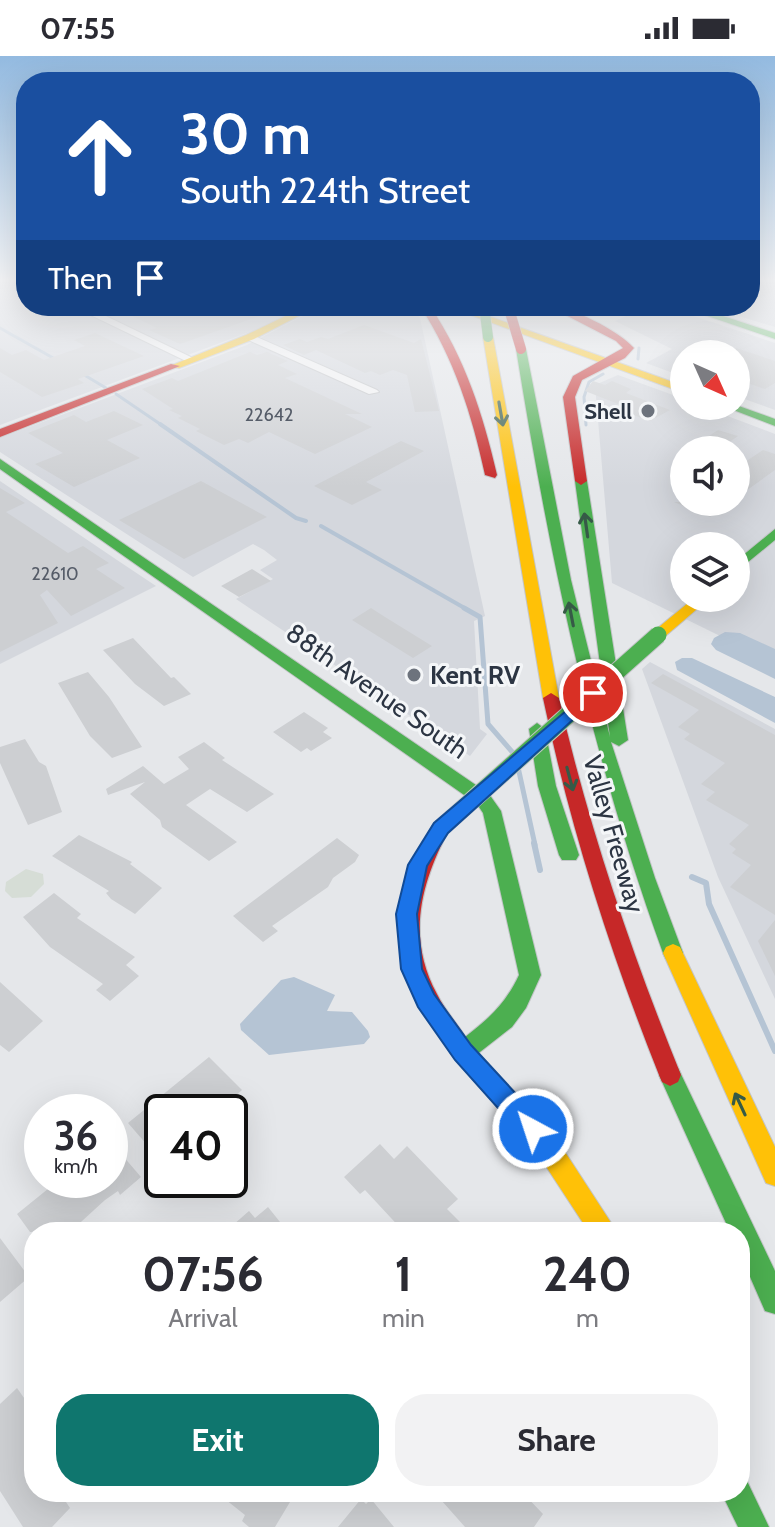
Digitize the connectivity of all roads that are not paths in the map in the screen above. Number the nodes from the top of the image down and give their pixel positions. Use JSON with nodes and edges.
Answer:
{"nodes":[{"id":1,"x":170,"y":350,"type":"edge"},
{"id":2,"x":218,"y":350,"type":"edge"},
{"id":3,"x":278,"y":350,"type":"edge"},
{"id":4,"x":448,"y":350,"type":"edge"},
{"id":5,"x":490,"y":350,"type":"edge"},
{"id":6,"x":521,"y":350,"type":"edge"},
{"id":7,"x":573,"y":350,"type":"edge"},
{"id":8,"x":628,"y":350,"type":"edge"},
{"id":9,"x":192,"y":360,"type":"junction"},
{"id":10,"x":607,"y":362,"type":"junction"},
{"id":11,"x":670,"y":385,"type":"edge"},
{"id":12,"x":373,"y":392,"type":"dead end"},
{"id":13,"x":750,"y":414,"type":"edge"},
{"id":14,"x":773,"y":422,"type":"edge"},
{"id":15,"x":0,"y":433,"type":"edge"},
{"id":16,"x":0,"y":463,"type":"edge"},
{"id":17,"x":494,"y":491,"type":"dead end"},
{"id":18,"x":775,"y":533,"type":"edge"},
{"id":19,"x":750,"y":555,"type":"edge"},
{"id":20,"x":686,"y":612,"type":"edge"},
{"id":21,"x":534,"y":713,"type":"dead end"},
{"id":22,"x":636,"y":851,"type":"junction"},
{"id":23,"x":576,"y":876,"type":"dead end"},
{"id":24,"x":601,"y":947,"type":"dead end"},
{"id":25,"x":654,"y":1038,"type":"junction"},
{"id":26,"x":463,"y":1052,"type":"junction"},
{"id":27,"x":775,"y":1174,"type":"edge"},
{"id":28,"x":597,"y":1222,"type":"edge"},
{"id":29,"x":739,"y":1222,"type":"edge"},
{"id":30,"x":750,"y":1247,"type":"edge"},
{"id":31,"x":775,"y":1301,"type":"edge"},
{"id":32,"x":741,"y":1502,"type":"edge"},
{"id":33,"x":754,"y":1527,"type":"edge"}],
"edges":[{"from":1,"to":9,"type":"street"},
{"from":2,"to":9,"type":"main road"},
{"from":3,"to":12,"type":"street"},
{"from":4,"to":17,"type":"main road"},
{"from":5,"to":25,"type":"main road","name":"Valley Freeway","one_way":true,"bridge":true},
{"from":22,"to":6,"type":"main road","name":"Valley Freeway","one_way":true,"bridge":true},
{"from":7,"to":10,"type":"main road"},
{"from":8,"to":10,"type":"main road"},
{"from":9,"to":15,"type":"main road"},
{"from":10,"to":11,"type":"main road"},
{"from":22,"to":10,"type":"main road","one_way":true},
{"from":13,"to":14,"type":"main road"},
{"from":16,"to":26,"type":"main road","name":"88th Avenue South"},
{"from":18,"to":19,"type":"main road"},
{"from":20,"to":26,"type":"main road","bridge":true},
{"from":21,"to":23,"type":"main road"},
{"from":27,"to":22,"type":"main road","name":"Valley Freeway","one_way":true},
{"from":24,"to":25,"type":"main road"},
{"from":25,"to":29,"type":"main road","name":"Valley Freeway"},
{"from":26,"to":28,"type":"main road"},
{"from":30,"to":31,"type":"main road","name":"Valley Freeway"},
{"from":32,"to":33,"type":"main road"}]}
